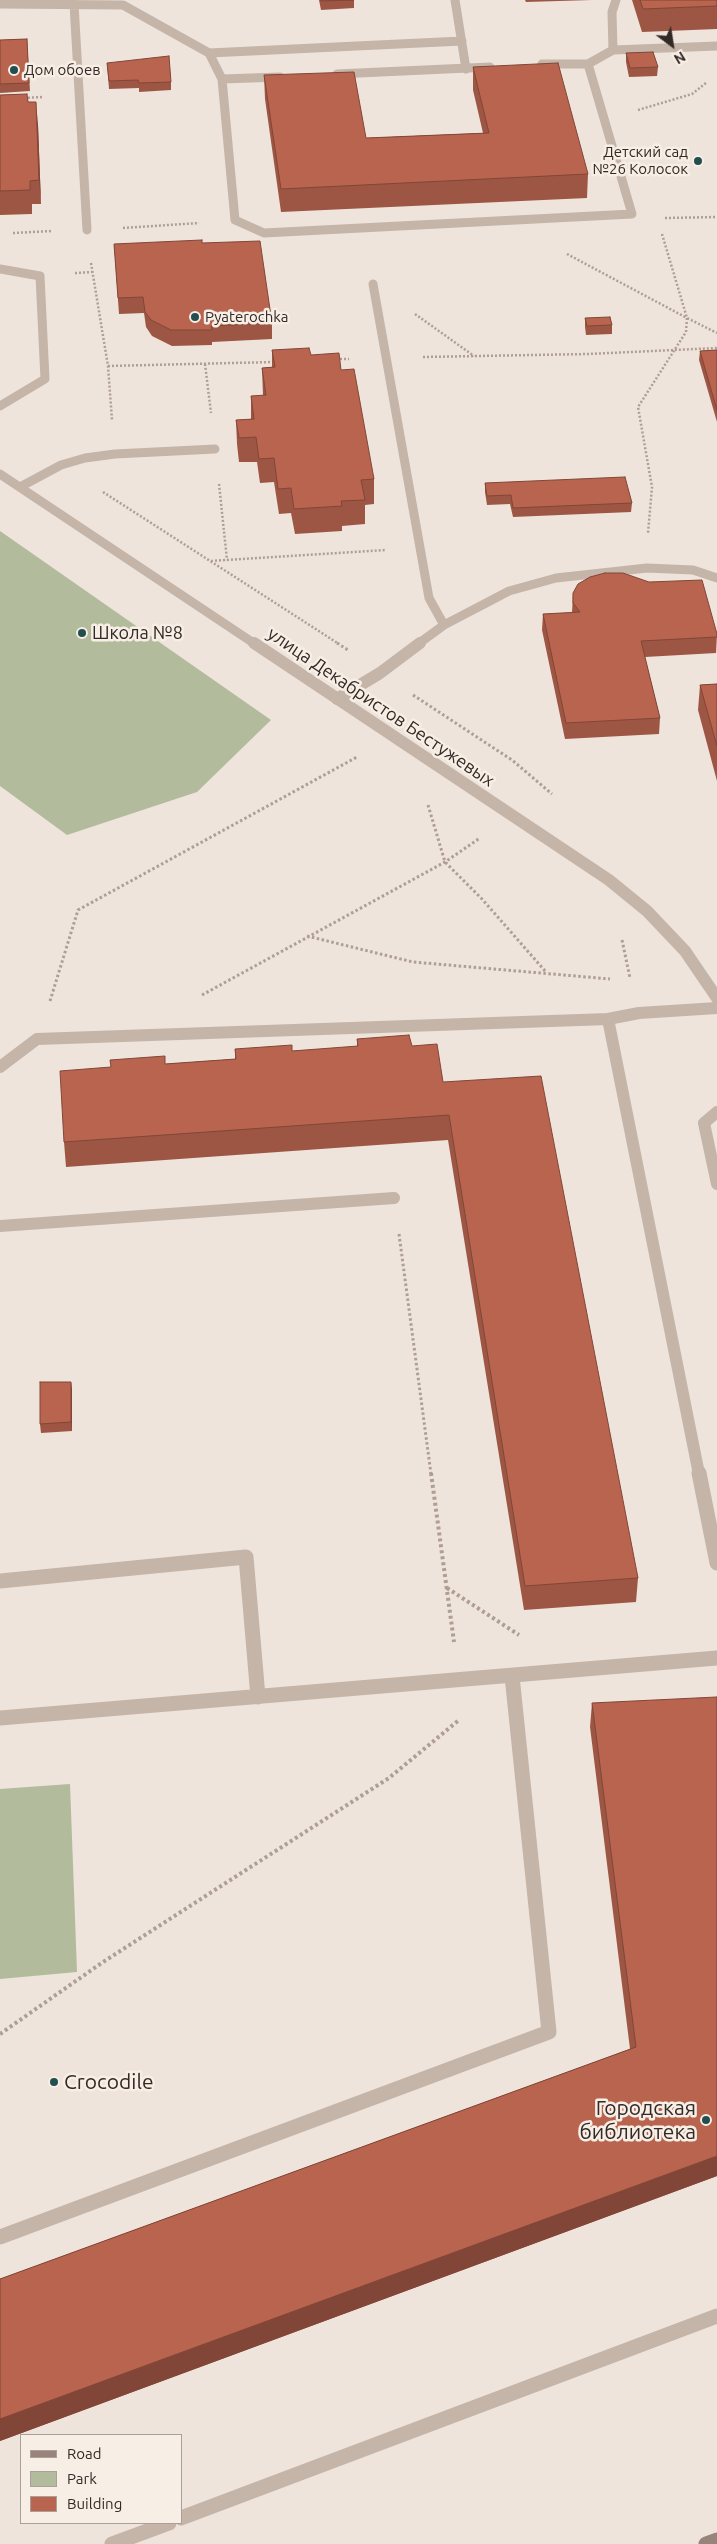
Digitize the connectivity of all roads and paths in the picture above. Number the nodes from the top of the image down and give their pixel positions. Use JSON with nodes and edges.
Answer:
{"nodes":[{"id":1,"x":455,"y":0,"type":"edge"},
{"id":2,"x":616,"y":0,"type":"edge"},
{"id":3,"x":0,"y":4,"type":"edge"},
{"id":4,"x":74,"y":4,"type":"junction"},
{"id":5,"x":462,"y":40,"type":"junction"},
{"id":6,"x":717,"y":46,"type":"edge"},
{"id":7,"x":613,"y":50,"type":"junction"},
{"id":8,"x":209,"y":53,"type":"junction"},
{"id":9,"x":588,"y":64,"type":"junction"},
{"id":10,"x":528,"y":65,"type":"edge"},
{"id":11,"x":501,"y":67,"type":"edge"},
{"id":12,"x":466,"y":69,"type":"junction"},
{"id":13,"x":329,"y":74,"type":"edge"},
{"id":14,"x":290,"y":76,"type":"edge"},
{"id":15,"x":222,"y":79,"type":"junction"},
{"id":16,"x":711,"y":79,"type":"dead end"},
{"id":17,"x":78,"y":96,"type":"junction"},
{"id":18,"x":20,"y":98,"type":"edge"},
{"id":19,"x":634,"y":112,"type":"dead end"},
{"id":20,"x":632,"y":214,"type":"junction"},
{"id":21,"x":717,"y":217,"type":"edge"},
{"id":22,"x":236,"y":220,"type":"junction"},
{"id":23,"x":87,"y":230,"type":"junction"},
{"id":24,"x":10,"y":233,"type":"dead end"},
{"id":25,"x":564,"y":252,"type":"dead end"},
{"id":26,"x":0,"y":269,"type":"edge"},
{"id":27,"x":373,"y":284,"type":"dead end"},
{"id":28,"x":0,"y":406,"type":"edge"},
{"id":29,"x":215,"y":449,"type":"dead end"},
{"id":30,"x":115,"y":454,"type":"junction"},
{"id":31,"x":0,"y":474,"type":"edge"},
{"id":32,"x":20,"y":487,"type":"junction"},
{"id":33,"x":420,"y":548,"type":"junction"},
{"id":34,"x":211,"y":561,"type":"dead end"},
{"id":35,"x":647,"y":568,"type":"junction"},
{"id":36,"x":717,"y":578,"type":"edge"},
{"id":37,"x":444,"y":625,"type":"junction"},
{"id":38,"x":338,"y":699,"type":"junction"},
{"id":39,"x":364,"y":753,"type":"dead end"},
{"id":40,"x":426,"y":797,"type":"dead end"},
{"id":41,"x":483,"y":836,"type":"dead end"},
{"id":42,"x":445,"y":862,"type":"junction"},
{"id":43,"x":307,"y":936,"type":"junction"},
{"id":44,"x":546,"y":973,"type":"junction"},
{"id":45,"x":612,"y":979,"type":"dead end"},
{"id":46,"x":621,"y":980,"type":"dead end"},
{"id":47,"x":630,"y":981,"type":"dead end"},
{"id":48,"x":199,"y":997,"type":"dead end"},
{"id":49,"x":717,"y":998,"type":"edge"},
{"id":50,"x":717,"y":1008,"type":"edge"},
{"id":51,"x":608,"y":1020,"type":"junction"},
{"id":52,"x":37,"y":1040,"type":"junction"},
{"id":53,"x":0,"y":1067,"type":"edge"},
{"id":54,"x":717,"y":1112,"type":"edge"},
{"id":55,"x":717,"y":1184,"type":"edge"},
{"id":56,"x":394,"y":1198,"type":"joint"},
{"id":57,"x":0,"y":1226,"type":"edge"},
{"id":58,"x":717,"y":1563,"type":"edge"},
{"id":59,"x":0,"y":1580,"type":"edge"},
{"id":60,"x":447,"y":1587,"type":"junction"},
{"id":61,"x":717,"y":1658,"type":"edge"},
{"id":62,"x":574,"y":1670,"type":"junction"},
{"id":63,"x":512,"y":1676,"type":"junction"},
{"id":64,"x":459,"y":1680,"type":"junction"},
{"id":65,"x":258,"y":1697,"type":"junction"},
{"id":66,"x":0,"y":1718,"type":"edge"},
{"id":67,"x":461,"y":1718,"type":"dead end"},
{"id":68,"x":0,"y":2034,"type":"edge"},
{"id":69,"x":0,"y":2236,"type":"edge"},
{"id":70,"x":717,"y":2316,"type":"edge"},
{"id":71,"x":182,"y":2518,"type":"edge"},
{"id":72,"x":166,"y":2524,"type":"edge"},
{"id":73,"x":717,"y":2540,"type":"edge"},
{"id":74,"x":112,"y":2544,"type":"edge"},
{"id":75,"x":706,"y":2544,"type":"edge"}],
"edges":[{"from":1,"to":5,"type":"street"},
{"from":2,"to":7,"type":"street"},
{"from":3,"to":4,"type":"street"},
{"from":4,"to":8,"type":"street"},
{"from":4,"to":17,"type":"street"},
{"from":5,"to":8,"type":"street"},
{"from":5,"to":12,"type":"street"},
{"from":6,"to":7,"type":"street"},
{"from":7,"to":9,"type":"street"},
{"from":8,"to":15,"type":"street"},
{"from":9,"to":10,"type":"street"},
{"from":9,"to":20,"type":"street"},
{"from":11,"to":12,"type":"street"},
{"from":12,"to":13,"type":"street"},
{"from":14,"to":15,"type":"street"},
{"from":15,"to":22,"type":"street"},
{"from":16,"to":19,"type":"path"},
{"from":17,"to":18,"type":"path"},
{"from":17,"to":23,"type":"street"},
{"from":20,"to":21,"type":"path"},
{"from":20,"to":22,"type":"street"},
{"from":22,"to":23,"type":"path"},
{"from":23,"to":24,"type":"path"},
{"from":23,"to":30,"type":"path"},
{"from":25,"to":35,"type":"path"},
{"from":26,"to":28,"type":"street"},
{"from":27,"to":33,"type":"street"},
{"from":29,"to":30,"type":"street"},
{"from":30,"to":32,"type":"street"},
{"from":31,"to":32,"type":"street","name":"улица Декабристов Бестужевых"},
{"from":32,"to":38,"type":"street","name":"улица Декабристов Бестужевых"},
{"from":33,"to":34,"type":"path"},
{"from":33,"to":37,"type":"street"},
{"from":35,"to":36,"type":"street"},
{"from":35,"to":37,"type":"street"},
{"from":37,"to":38,"type":"street"},
{"from":38,"to":49,"type":"street","name":"улица Декабристов Бестужевых"},
{"from":39,"to":52,"type":"path"},
{"from":40,"to":42,"type":"path"},
{"from":41,"to":42,"type":"path"},
{"from":42,"to":43,"type":"path"},
{"from":42,"to":44,"type":"path"},
{"from":43,"to":44,"type":"path"},
{"from":43,"to":48,"type":"path"},
{"from":44,"to":45,"type":"path"},
{"from":46,"to":47,"type":"path"},
{"from":50,"to":51,"type":"street"},
{"from":51,"to":52,"type":"street"},
{"from":51,"to":58,"type":"street"},
{"from":52,"to":53,"type":"street"},
{"from":54,"to":55,"type":"street"},
{"from":56,"to":57,"type":"street"},
{"from":56,"to":60,"type":"path"},
{"from":59,"to":65,"type":"street"},
{"from":60,"to":62,"type":"path"},
{"from":60,"to":64,"type":"path"},
{"from":61,"to":62,"type":"street"},
{"from":62,"to":63,"type":"street"},
{"from":63,"to":64,"type":"street"},
{"from":63,"to":69,"type":"street"},
{"from":64,"to":65,"type":"street"},
{"from":65,"to":66,"type":"street"},
{"from":67,"to":68,"type":"path"},
{"from":70,"to":71,"type":"street"},
{"from":72,"to":74,"type":"street"},
{"from":73,"to":75,"type":"main road"}]}
